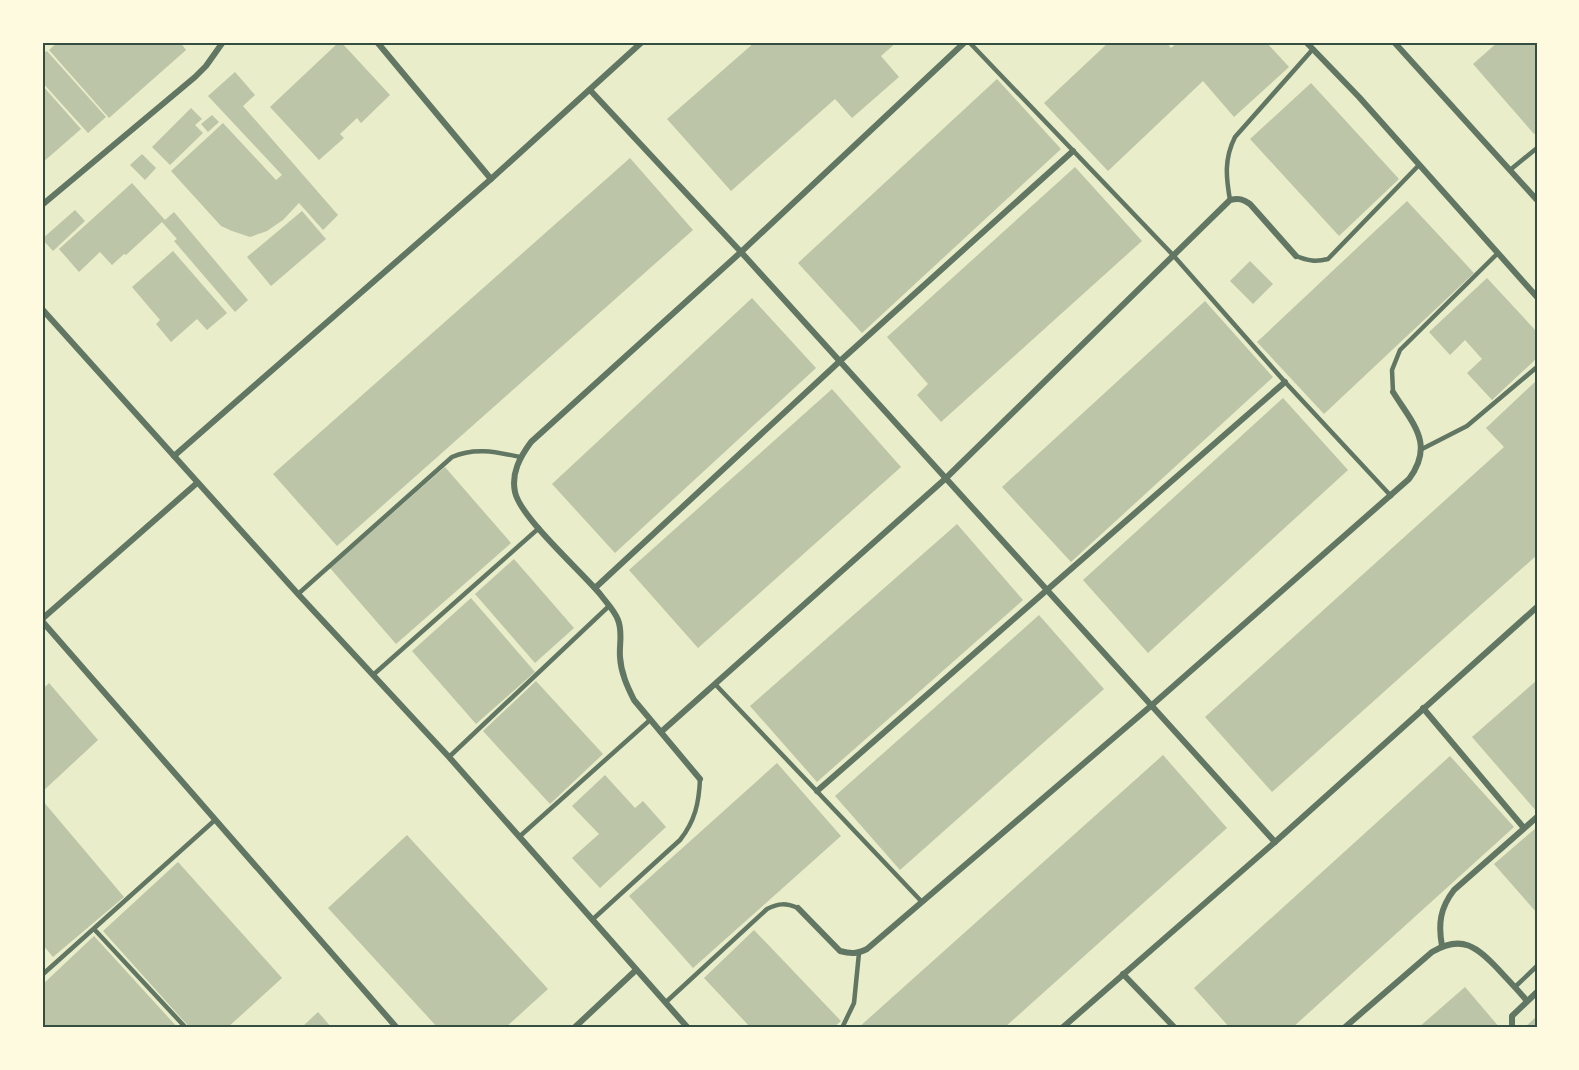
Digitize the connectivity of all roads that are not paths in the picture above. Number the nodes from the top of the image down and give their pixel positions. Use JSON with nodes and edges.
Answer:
{"nodes":[{"id":1,"x":223,"y":42,"type":"edge"},
{"id":2,"x":377,"y":42,"type":"edge"},
{"id":3,"x":642,"y":42,"type":"edge"},
{"id":4,"x":967,"y":42,"type":"edge"},
{"id":5,"x":1306,"y":42,"type":"edge"},
{"id":6,"x":1406,"y":42,"type":"edge"},
{"id":7,"x":1397,"y":45,"type":"edge"},
{"id":8,"x":1313,"y":49,"type":"junction"},
{"id":9,"x":590,"y":90,"type":"junction"},
{"id":10,"x":1537,"y":148,"type":"edge"},
{"id":11,"x":1073,"y":151,"type":"junction"},
{"id":12,"x":1419,"y":165,"type":"junction"},
{"id":13,"x":1510,"y":170,"type":"junction"},
{"id":14,"x":491,"y":179,"type":"junction"},
{"id":15,"x":1230,"y":200,"type":"junction"},
{"id":16,"x":1537,"y":200,"type":"edge"},
{"id":17,"x":42,"y":205,"type":"edge"},
{"id":18,"x":741,"y":252,"type":"junction"},
{"id":19,"x":1498,"y":253,"type":"junction"},
{"id":20,"x":1173,"y":255,"type":"junction"},
{"id":21,"x":1296,"y":256,"type":"joint"},
{"id":22,"x":1537,"y":297,"type":"edge"},
{"id":23,"x":42,"y":309,"type":"edge"},
{"id":24,"x":840,"y":361,"type":"junction"},
{"id":25,"x":1537,"y":367,"type":"edge"},
{"id":26,"x":1285,"y":382,"type":"junction"},
{"id":27,"x":1394,"y":392,"type":"joint"},
{"id":28,"x":1422,"y":449,"type":"junction"},
{"id":29,"x":174,"y":456,"type":"junction"},
{"id":30,"x":520,"y":457,"type":"junction"},
{"id":31,"x":945,"y":479,"type":"junction"},
{"id":32,"x":197,"y":483,"type":"junction"},
{"id":33,"x":1391,"y":496,"type":"junction"},
{"id":34,"x":539,"y":528,"type":"junction"},
{"id":35,"x":595,"y":588,"type":"junction"},
{"id":36,"x":1046,"y":591,"type":"junction"},
{"id":37,"x":298,"y":594,"type":"junction"},
{"id":38,"x":609,"y":606,"type":"junction"},
{"id":39,"x":1537,"y":607,"type":"edge"},
{"id":40,"x":42,"y":620,"type":"edge"},
{"id":41,"x":373,"y":675,"type":"junction"},
{"id":42,"x":715,"y":684,"type":"junction"},
{"id":43,"x":1152,"y":705,"type":"junction"},
{"id":44,"x":1423,"y":708,"type":"junction"},
{"id":45,"x":650,"y":720,"type":"junction"},
{"id":46,"x":661,"y":732,"type":"junction"},
{"id":47,"x":449,"y":758,"type":"junction"},
{"id":48,"x":700,"y":778,"type":"joint"},
{"id":49,"x":817,"y":791,"type":"junction"},
{"id":50,"x":1537,"y":817,"type":"edge"},
{"id":51,"x":215,"y":820,"type":"junction"},
{"id":52,"x":1524,"y":828,"type":"junction"},
{"id":53,"x":519,"y":837,"type":"junction"},
{"id":54,"x":1275,"y":842,"type":"junction"},
{"id":55,"x":922,"y":902,"type":"junction"},
{"id":56,"x":798,"y":908,"type":"joint"},
{"id":57,"x":592,"y":920,"type":"junction"},
{"id":58,"x":94,"y":929,"type":"junction"},
{"id":59,"x":1442,"y":946,"type":"junction"},
{"id":60,"x":859,"y":953,"type":"junction"},
{"id":61,"x":1537,"y":966,"type":"edge"},
{"id":62,"x":636,"y":970,"type":"junction"},
{"id":63,"x":1123,"y":974,"type":"junction"},
{"id":64,"x":42,"y":975,"type":"edge"},
{"id":65,"x":1515,"y":987,"type":"junction"},
{"id":66,"x":1537,"y":992,"type":"edge"},
{"id":67,"x":1527,"y":1001,"type":"junction"},
{"id":68,"x":666,"y":1002,"type":"junction"},
{"id":69,"x":186,"y":1028,"type":"edge"},
{"id":70,"x":397,"y":1028,"type":"edge"},
{"id":71,"x":574,"y":1028,"type":"edge"},
{"id":72,"x":688,"y":1028,"type":"edge"},
{"id":73,"x":842,"y":1028,"type":"edge"},
{"id":74,"x":1062,"y":1028,"type":"edge"},
{"id":75,"x":1175,"y":1028,"type":"edge"},
{"id":76,"x":1344,"y":1028,"type":"edge"},
{"id":77,"x":1512,"y":1028,"type":"edge"}],
"edges":[{"from":1,"to":17,"type":"street"},
{"from":2,"to":14,"type":"street"},
{"from":3,"to":9,"type":"street"},
{"from":4,"to":11,"type":"lane"},
{"from":4,"to":18,"type":"street"},
{"from":5,"to":8,"type":"street"},
{"from":6,"to":7,"type":"street"},
{"from":7,"to":13,"type":"street"},
{"from":8,"to":12,"type":"street"},
{"from":8,"to":15,"type":"lane"},
{"from":9,"to":14,"type":"street"},
{"from":9,"to":18,"type":"street"},
{"from":10,"to":13,"type":"lane"},
{"from":11,"to":20,"type":"lane"},
{"from":11,"to":24,"type":"street"},
{"from":12,"to":19,"type":"street"},
{"from":12,"to":21,"type":"lane"},
{"from":13,"to":16,"type":"street"},
{"from":14,"to":29,"type":"street"},
{"from":15,"to":20,"type":"street"},
{"from":15,"to":21,"type":"street"},
{"from":18,"to":24,"type":"street"},
{"from":18,"to":30,"type":"street"},
{"from":19,"to":22,"type":"street"},
{"from":19,"to":27,"type":"lane"},
{"from":20,"to":26,"type":"lane"},
{"from":20,"to":31,"type":"street"},
{"from":23,"to":29,"type":"street"},
{"from":24,"to":31,"type":"street"},
{"from":24,"to":35,"type":"street"},
{"from":25,"to":28,"type":"lane"},
{"from":26,"to":33,"type":"lane"},
{"from":26,"to":36,"type":"street"},
{"from":27,"to":28,"type":"street"},
{"from":28,"to":33,"type":"street"},
{"from":29,"to":32,"type":"street"},
{"from":30,"to":34,"type":"street"},
{"from":30,"to":37,"type":"lane"},
{"from":31,"to":36,"type":"street"},
{"from":31,"to":42,"type":"street"},
{"from":32,"to":37,"type":"street"},
{"from":32,"to":40,"type":"street"},
{"from":33,"to":43,"type":"street"},
{"from":34,"to":35,"type":"street"},
{"from":34,"to":41,"type":"lane"},
{"from":35,"to":38,"type":"street"},
{"from":36,"to":43,"type":"street"},
{"from":36,"to":49,"type":"street"},
{"from":37,"to":41,"type":"street"},
{"from":38,"to":45,"type":"street"},
{"from":38,"to":47,"type":"lane"},
{"from":39,"to":44,"type":"street"},
{"from":40,"to":51,"type":"street"},
{"from":41,"to":47,"type":"street"},
{"from":42,"to":46,"type":"street"},
{"from":42,"to":49,"type":"lane"},
{"from":43,"to":54,"type":"street"},
{"from":43,"to":55,"type":"street"},
{"from":44,"to":52,"type":"street"},
{"from":44,"to":54,"type":"street"},
{"from":45,"to":46,"type":"street"},
{"from":45,"to":53,"type":"lane"},
{"from":46,"to":48,"type":"street"},
{"from":47,"to":53,"type":"street"},
{"from":48,"to":57,"type":"lane"},
{"from":49,"to":55,"type":"lane"},
{"from":50,"to":52,"type":"street"},
{"from":51,"to":58,"type":"lane"},
{"from":51,"to":70,"type":"street"},
{"from":52,"to":59,"type":"street"},
{"from":53,"to":57,"type":"street"},
{"from":54,"to":63,"type":"street"},
{"from":55,"to":60,"type":"street"},
{"from":56,"to":60,"type":"street"},
{"from":56,"to":68,"type":"lane"},
{"from":57,"to":62,"type":"street"},
{"from":58,"to":64,"type":"lane"},
{"from":58,"to":69,"type":"lane"},
{"from":59,"to":65,"type":"street"},
{"from":59,"to":76,"type":"street"},
{"from":60,"to":73,"type":"lane"},
{"from":61,"to":65,"type":"lane"},
{"from":62,"to":68,"type":"street"},
{"from":62,"to":71,"type":"street"},
{"from":63,"to":74,"type":"street"},
{"from":63,"to":75,"type":"street"},
{"from":65,"to":67,"type":"street"},
{"from":66,"to":67,"type":"street"},
{"from":67,"to":77,"type":"street"},
{"from":68,"to":72,"type":"street"}]}
